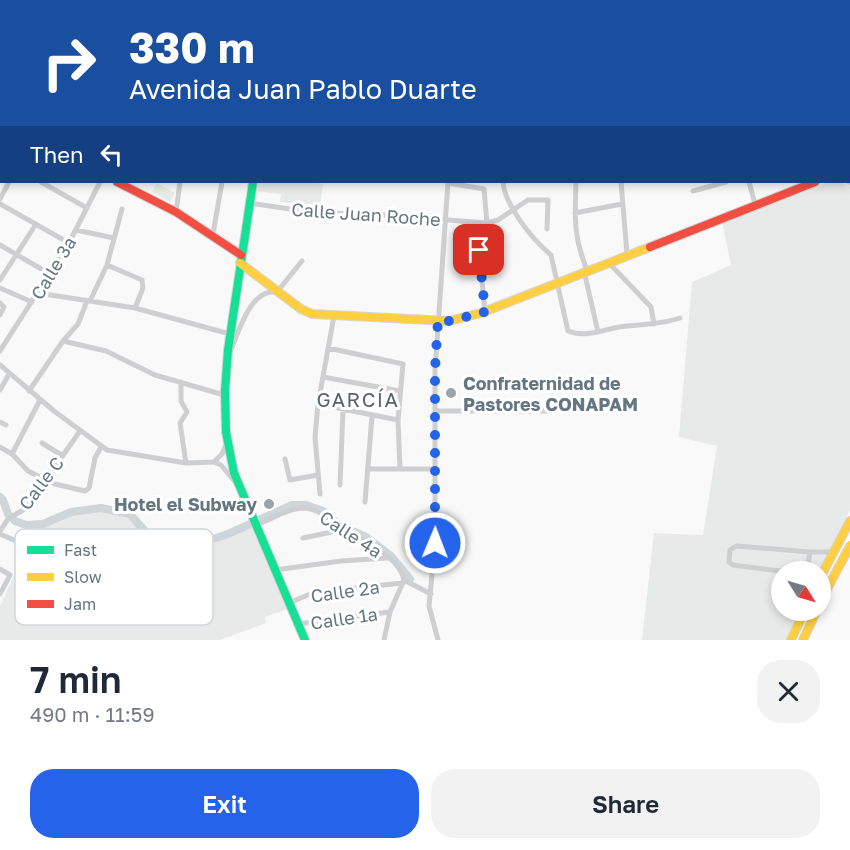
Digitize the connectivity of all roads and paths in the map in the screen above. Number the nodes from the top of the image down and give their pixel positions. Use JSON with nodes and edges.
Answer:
{"nodes":[{"id":1,"x":8,"y":183,"type":"edge"},
{"id":2,"x":43,"y":183,"type":"edge"},
{"id":3,"x":100,"y":183,"type":"edge"},
{"id":4,"x":119,"y":183,"type":"edge"},
{"id":5,"x":180,"y":183,"type":"edge"},
{"id":6,"x":222,"y":183,"type":"edge"},
{"id":7,"x":253,"y":183,"type":"edge"},
{"id":8,"x":448,"y":183,"type":"edge"},
{"id":9,"x":453,"y":183,"type":"edge"},
{"id":10,"x":503,"y":183,"type":"edge"},
{"id":11,"x":576,"y":183,"type":"edge"},
{"id":12,"x":621,"y":183,"type":"edge"},
{"id":13,"x":722,"y":183,"type":"edge"},
{"id":14,"x":749,"y":183,"type":"edge"},
{"id":15,"x":812,"y":183,"type":"edge"},
{"id":16,"x":693,"y":191,"type":"dead end"},
{"id":17,"x":0,"y":199,"type":"edge"},
{"id":18,"x":249,"y":203,"type":"junction"},
{"id":19,"x":0,"y":204,"type":"edge"},
{"id":20,"x":622,"y":204,"type":"junction"},
{"id":21,"x":755,"y":204,"type":"junction"},
{"id":22,"x":87,"y":208,"type":"junction"},
{"id":23,"x":122,"y":209,"type":"dead end"},
{"id":24,"x":514,"y":209,"type":"junction"},
{"id":25,"x":176,"y":212,"type":"junction"},
{"id":26,"x":575,"y":213,"type":"junction"},
{"id":27,"x":445,"y":220,"type":"junction"},
{"id":28,"x":487,"y":223,"type":"junction"},
{"id":29,"x":36,"y":224,"type":"junction"},
{"id":30,"x":547,"y":229,"type":"dead end"},
{"id":31,"x":76,"y":230,"type":"junction"},
{"id":32,"x":213,"y":234,"type":"junction"},
{"id":33,"x":114,"y":238,"type":"junction"},
{"id":34,"x":69,"y":243,"type":"junction"},
{"id":35,"x":0,"y":245,"type":"edge"},
{"id":36,"x":479,"y":250,"type":"dead end"},
{"id":37,"x":16,"y":254,"type":"junction"},
{"id":38,"x":627,"y":254,"type":"junction"},
{"id":39,"x":241,"y":259,"type":"junction"},
{"id":40,"x":302,"y":261,"type":"dead end"},
{"id":41,"x":608,"y":262,"type":"junction"},
{"id":42,"x":107,"y":265,"type":"junction"},
{"id":43,"x":586,"y":271,"type":"junction"},
{"id":44,"x":50,"y":273,"type":"junction"},
{"id":45,"x":0,"y":280,"type":"edge"},
{"id":46,"x":558,"y":282,"type":"junction"},
{"id":47,"x":0,"y":288,"type":"edge"},
{"id":48,"x":277,"y":292,"type":"junction"},
{"id":49,"x":38,"y":293,"type":"junction"},
{"id":50,"x":89,"y":301,"type":"junction"},
{"id":51,"x":32,"y":302,"type":"junction"},
{"id":52,"x":0,"y":303,"type":"edge"},
{"id":53,"x":135,"y":308,"type":"junction"},
{"id":54,"x":485,"y":312,"type":"junction"},
{"id":55,"x":0,"y":315,"type":"edge"},
{"id":56,"x":334,"y":316,"type":"junction"},
{"id":57,"x":680,"y":318,"type":"dead end"},
{"id":58,"x":438,"y":320,"type":"junction"},
{"id":59,"x":654,"y":324,"type":"junction"},
{"id":60,"x":598,"y":332,"type":"junction"},
{"id":61,"x":230,"y":334,"type":"junction"},
{"id":62,"x":63,"y":341,"type":"junction"},
{"id":63,"x":328,"y":348,"type":"junction"},
{"id":64,"x":0,"y":351,"type":"edge"},
{"id":65,"x":226,"y":362,"type":"junction"},
{"id":66,"x":0,"y":365,"type":"edge"},
{"id":67,"x":9,"y":374,"type":"junction"},
{"id":68,"x":322,"y":377,"type":"junction"},
{"id":69,"x":181,"y":382,"type":"junction"},
{"id":70,"x":0,"y":390,"type":"edge"},
{"id":71,"x":29,"y":391,"type":"junction"},
{"id":72,"x":400,"y":391,"type":"junction"},
{"id":73,"x":224,"y":395,"type":"junction"},
{"id":74,"x":40,"y":400,"type":"junction"},
{"id":75,"x":318,"y":404,"type":"junction"},
{"id":76,"x":343,"y":410,"type":"junction"},
{"id":77,"x":435,"y":411,"type":"junction"},
{"id":78,"x":555,"y":411,"type":"dead end"},
{"id":79,"x":372,"y":416,"type":"junction"},
{"id":80,"x":398,"y":420,"type":"junction"},
{"id":81,"x":80,"y":431,"type":"junction"},
{"id":82,"x":42,"y":443,"type":"dead end"},
{"id":83,"x":226,"y":445,"type":"junction"},
{"id":84,"x":0,"y":447,"type":"edge"},
{"id":85,"x":101,"y":447,"type":"junction"},
{"id":86,"x":12,"y":454,"type":"junction"},
{"id":87,"x":63,"y":456,"type":"junction"},
{"id":88,"x":285,"y":459,"type":"dead end"},
{"id":89,"x":214,"y":462,"type":"junction"},
{"id":90,"x":186,"y":463,"type":"junction"},
{"id":91,"x":368,"y":469,"type":"junction"},
{"id":92,"x":400,"y":469,"type":"junction"},
{"id":93,"x":435,"y":469,"type":"junction"},
{"id":94,"x":318,"y":475,"type":"junction"},
{"id":95,"x":46,"y":480,"type":"junction"},
{"id":96,"x":340,"y":485,"type":"dead end"},
{"id":97,"x":239,"y":486,"type":"junction"},
{"id":98,"x":320,"y":494,"type":"dead end"},
{"id":99,"x":365,"y":502,"type":"dead end"},
{"id":100,"x":1,"y":516,"type":"edge"},
{"id":101,"x":8,"y":519,"type":"junction"},
{"id":102,"x":850,"y":521,"type":"edge"},
{"id":103,"x":258,"y":523,"type":"junction"},
{"id":104,"x":342,"y":530,"type":"junction"},
{"id":105,"x":0,"y":533,"type":"edge"},
{"id":106,"x":303,"y":538,"type":"dead end"},
{"id":107,"x":15,"y":540,"type":"edge"},
{"id":108,"x":850,"y":546,"type":"edge"},
{"id":109,"x":810,"y":552,"type":"junction"},
{"id":110,"x":833,"y":552,"type":"junction"},
{"id":111,"x":387,"y":558,"type":"junction"},
{"id":112,"x":809,"y":561,"type":"edge"},
{"id":113,"x":828,"y":561,"type":"edge"},
{"id":114,"x":0,"y":569,"type":"edge"},
{"id":115,"x":275,"y":570,"type":"junction"},
{"id":116,"x":771,"y":570,"type":"edge"},
{"id":117,"x":831,"y":581,"type":"edge"},
{"id":118,"x":403,"y":582,"type":"junction"},
{"id":119,"x":0,"y":594,"type":"edge"},
{"id":120,"x":431,"y":594,"type":"junction"},
{"id":121,"x":289,"y":603,"type":"junction"},
{"id":122,"x":390,"y":612,"type":"junction"},
{"id":123,"x":800,"y":621,"type":"edge"},
{"id":124,"x":812,"y":621,"type":"edge"},
{"id":125,"x":298,"y":624,"type":"junction"},
{"id":126,"x":305,"y":640,"type":"edge"},
{"id":127,"x":384,"y":640,"type":"edge"},
{"id":128,"x":438,"y":640,"type":"edge"},
{"id":129,"x":791,"y":640,"type":"edge"},
{"id":130,"x":803,"y":640,"type":"edge"}],
"edges":[{"from":1,"to":17,"type":"street"},
{"from":2,"to":22,"type":"street"},
{"from":3,"to":22,"type":"street","name":"Calle 3ª"},
{"from":4,"to":25,"type":"main road"},
{"from":5,"to":25,"type":"street"},
{"from":6,"to":32,"type":"street"},
{"from":7,"to":18,"type":"main road"},
{"from":8,"to":27,"type":"street"},
{"from":9,"to":28,"type":"street"},
{"from":10,"to":24,"type":"street"},
{"from":11,"to":26,"type":"street"},
{"from":12,"to":20,"type":"street"},
{"from":13,"to":16,"type":"street"},
{"from":14,"to":21,"type":"street"},
{"from":15,"to":21,"type":"main road"},
{"from":18,"to":27,"type":"street","name":"Calle Juan Roche"},
{"from":18,"to":39,"type":"main road"},
{"from":19,"to":29,"type":"street"},
{"from":20,"to":26,"type":"street"},
{"from":20,"to":38,"type":"street"},
{"from":21,"to":38,"type":"main road"},
{"from":22,"to":31,"type":"street","name":"Calle 3ª"},
{"from":23,"to":33,"type":"street"},
{"from":24,"to":28,"type":"street"},
{"from":24,"to":30,"type":"street"},
{"from":24,"to":46,"type":"street"},
{"from":25,"to":32,"type":"main road"},
{"from":26,"to":43,"type":"street"},
{"from":27,"to":28,"type":"street","name":"Calle Juan Roche"},
{"from":27,"to":58,"type":"street"},
{"from":29,"to":34,"type":"street"},
{"from":29,"to":37,"type":"street"},
{"from":31,"to":33,"type":"street"},
{"from":31,"to":34,"type":"street","name":"Calle 3ª"},
{"from":32,"to":39,"type":"main road"},
{"from":33,"to":42,"type":"street"},
{"from":34,"to":44,"type":"street","name":"Calle 3ª"},
{"from":35,"to":37,"type":"street"},
{"from":36,"to":54,"type":"street"},
{"from":37,"to":44,"type":"street"},
{"from":37,"to":45,"type":"street"},
{"from":38,"to":41,"type":"main road"},
{"from":39,"to":48,"type":"main road"},
{"from":39,"to":61,"type":"main road"},
{"from":40,"to":48,"type":"street"},
{"from":41,"to":43,"type":"main road"},
{"from":41,"to":59,"type":"street"},
{"from":42,"to":50,"type":"street"},
{"from":42,"to":53,"type":"street"},
{"from":43,"to":46,"type":"main road"},
{"from":43,"to":60,"type":"street"},
{"from":44,"to":49,"type":"street","name":"Calle 3ª"},
{"from":46,"to":54,"type":"main road"},
{"from":46,"to":60,"type":"street"},
{"from":47,"to":51,"type":"street"},
{"from":48,"to":56,"type":"main road"},
{"from":48,"to":65,"type":"street"},
{"from":49,"to":50,"type":"street"},
{"from":49,"to":51,"type":"street","name":"Calle 3ª"},
{"from":50,"to":53,"type":"street"},
{"from":50,"to":62,"type":"street"},
{"from":51,"to":64,"type":"street","name":"Calle 3ª"},
{"from":52,"to":55,"type":"street"},
{"from":53,"to":61,"type":"street"},
{"from":54,"to":58,"type":"main road"},
{"from":56,"to":58,"type":"main road"},
{"from":56,"to":63,"type":"street"},
{"from":57,"to":59,"type":"street"},
{"from":58,"to":77,"type":"street"},
{"from":59,"to":60,"type":"street"},
{"from":61,"to":65,"type":"main road"},
{"from":62,"to":69,"type":"street"},
{"from":62,"to":71,"type":"street"},
{"from":63,"to":68,"type":"street"},
{"from":63,"to":72,"type":"street"},
{"from":65,"to":73,"type":"main road"},
{"from":66,"to":67,"type":"street"},
{"from":67,"to":70,"type":"street"},
{"from":67,"to":71,"type":"street"},
{"from":68,"to":72,"type":"street"},
{"from":68,"to":75,"type":"street"},
{"from":69,"to":73,"type":"street"},
{"from":69,"to":90,"type":"street"},
{"from":71,"to":74,"type":"street"},
{"from":72,"to":80,"type":"street"},
{"from":73,"to":83,"type":"main road"},
{"from":74,"to":81,"type":"street"},
{"from":74,"to":86,"type":"street"},
{"from":75,"to":76,"type":"street"},
{"from":75,"to":94,"type":"street"},
{"from":76,"to":79,"type":"street"},
{"from":76,"to":96,"type":"street"},
{"from":77,"to":78,"type":"street"},
{"from":77,"to":93,"type":"street"},
{"from":79,"to":80,"type":"street"},
{"from":79,"to":91,"type":"street"},
{"from":80,"to":92,"type":"street"},
{"from":81,"to":85,"type":"street"},
{"from":81,"to":87,"type":"street","name":"Calle C"},
{"from":82,"to":87,"type":"street"},
{"from":83,"to":89,"type":"street"},
{"from":83,"to":97,"type":"main road"},
{"from":84,"to":86,"type":"street"},
{"from":85,"to":90,"type":"street"},
{"from":85,"to":95,"type":"street"},
{"from":86,"to":95,"type":"street"},
{"from":87,"to":95,"type":"street","name":"Calle C"},
{"from":88,"to":94,"type":"street"},
{"from":89,"to":90,"type":"street"},
{"from":89,"to":97,"type":"street"},
{"from":91,"to":92,"type":"street"},
{"from":91,"to":99,"type":"street"},
{"from":92,"to":93,"type":"street"},
{"from":93,"to":120,"type":"street"},
{"from":94,"to":98,"type":"street"},
{"from":95,"to":101,"type":"street","name":"Calle C"},
{"from":97,"to":103,"type":"main road"},
{"from":100,"to":101,"type":"street"},
{"from":101,"to":105,"type":"street","name":"Calle C"},
{"from":102,"to":110,"type":"main road"},
{"from":103,"to":104,"type":"street","name":"Calle 4ª"},
{"from":103,"to":115,"type":"main road"},
{"from":104,"to":106,"type":"street"},
{"from":104,"to":111,"type":"street","name":"Calle 4ª"},
{"from":105,"to":107,"type":"street"},
{"from":108,"to":117,"type":"main road"},
{"from":109,"to":110,"type":"street"},
{"from":109,"to":112,"type":"street"},
{"from":109,"to":116,"type":"street"},
{"from":110,"to":113,"type":"main road"},
{"from":111,"to":115,"type":"street"},
{"from":111,"to":118,"type":"street","name":"Calle 4ª"},
{"from":114,"to":119,"type":"street"},
{"from":115,"to":121,"type":"main road"},
{"from":118,"to":120,"type":"street"},
{"from":118,"to":121,"type":"street","name":"Calle 2ª"},
{"from":118,"to":122,"type":"street"},
{"from":120,"to":128,"type":"street"},
{"from":121,"to":125,"type":"main road"},
{"from":122,"to":125,"type":"street","name":"Calle 1ª"},
{"from":122,"to":127,"type":"street"},
{"from":123,"to":129,"type":"main road"},
{"from":124,"to":130,"type":"main road"},
{"from":125,"to":126,"type":"main road"}]}
